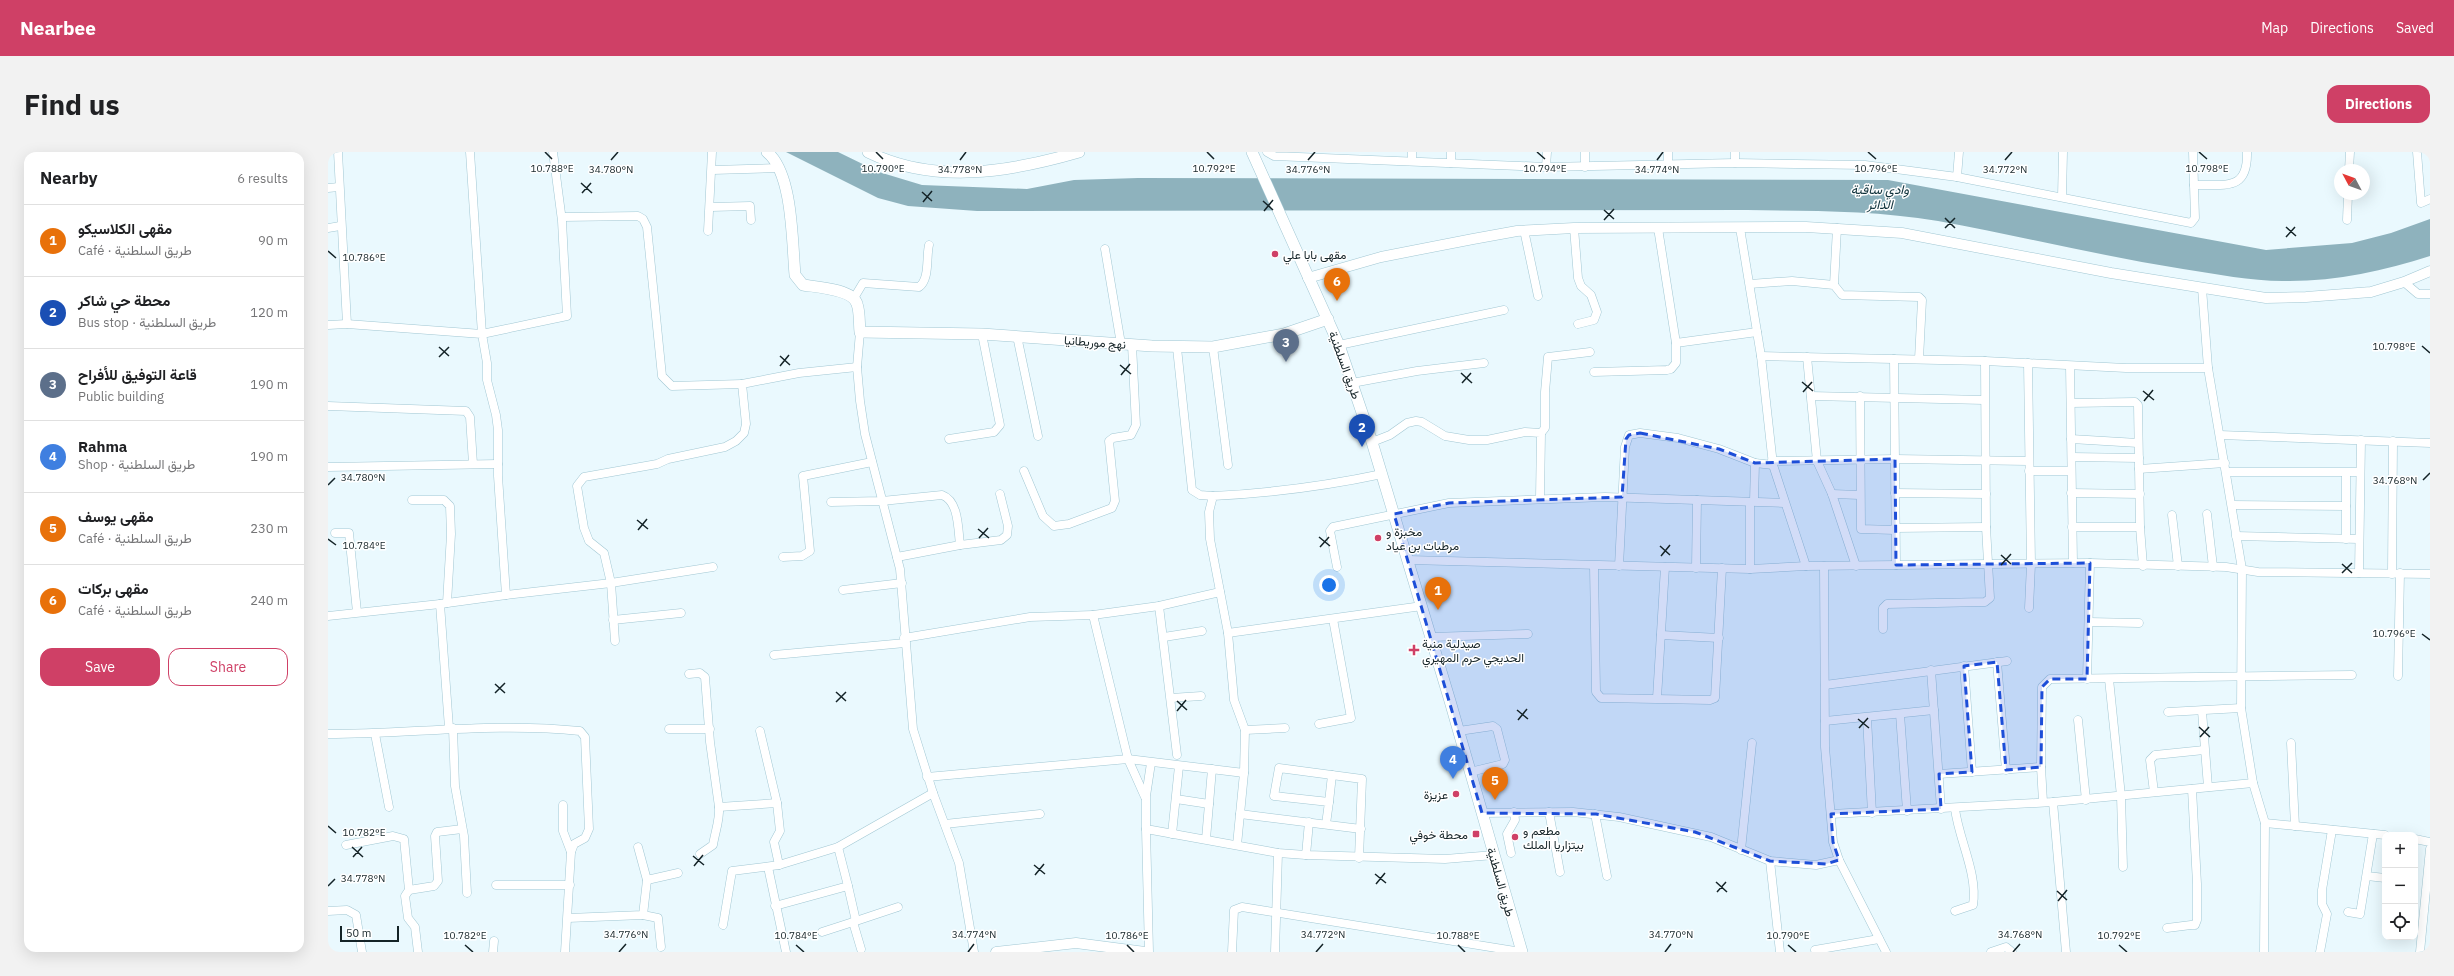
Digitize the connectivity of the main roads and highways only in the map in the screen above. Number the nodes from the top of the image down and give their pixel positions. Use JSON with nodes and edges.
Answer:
{"nodes":[{"id":1,"x":767,"y":152,"type":"edge"},
{"id":2,"x":868,"y":152,"type":"edge"},
{"id":3,"x":1079,"y":152,"type":"edge"},
{"id":4,"x":1252,"y":152,"type":"edge"},
{"id":5,"x":1328,"y":319,"type":"junction"},
{"id":6,"x":1521,"y":952,"type":"edge"}],
"edges":[{"from":1,"to":5,"type":"main road","name":"نهج موريطانيا"},
{"from":2,"to":3,"type":"main road"},
{"from":4,"to":5,"type":"main road","name":"طريق السلطنية"},
{"from":5,"to":6,"type":"main road","name":"طريق السلطنية"}]}
